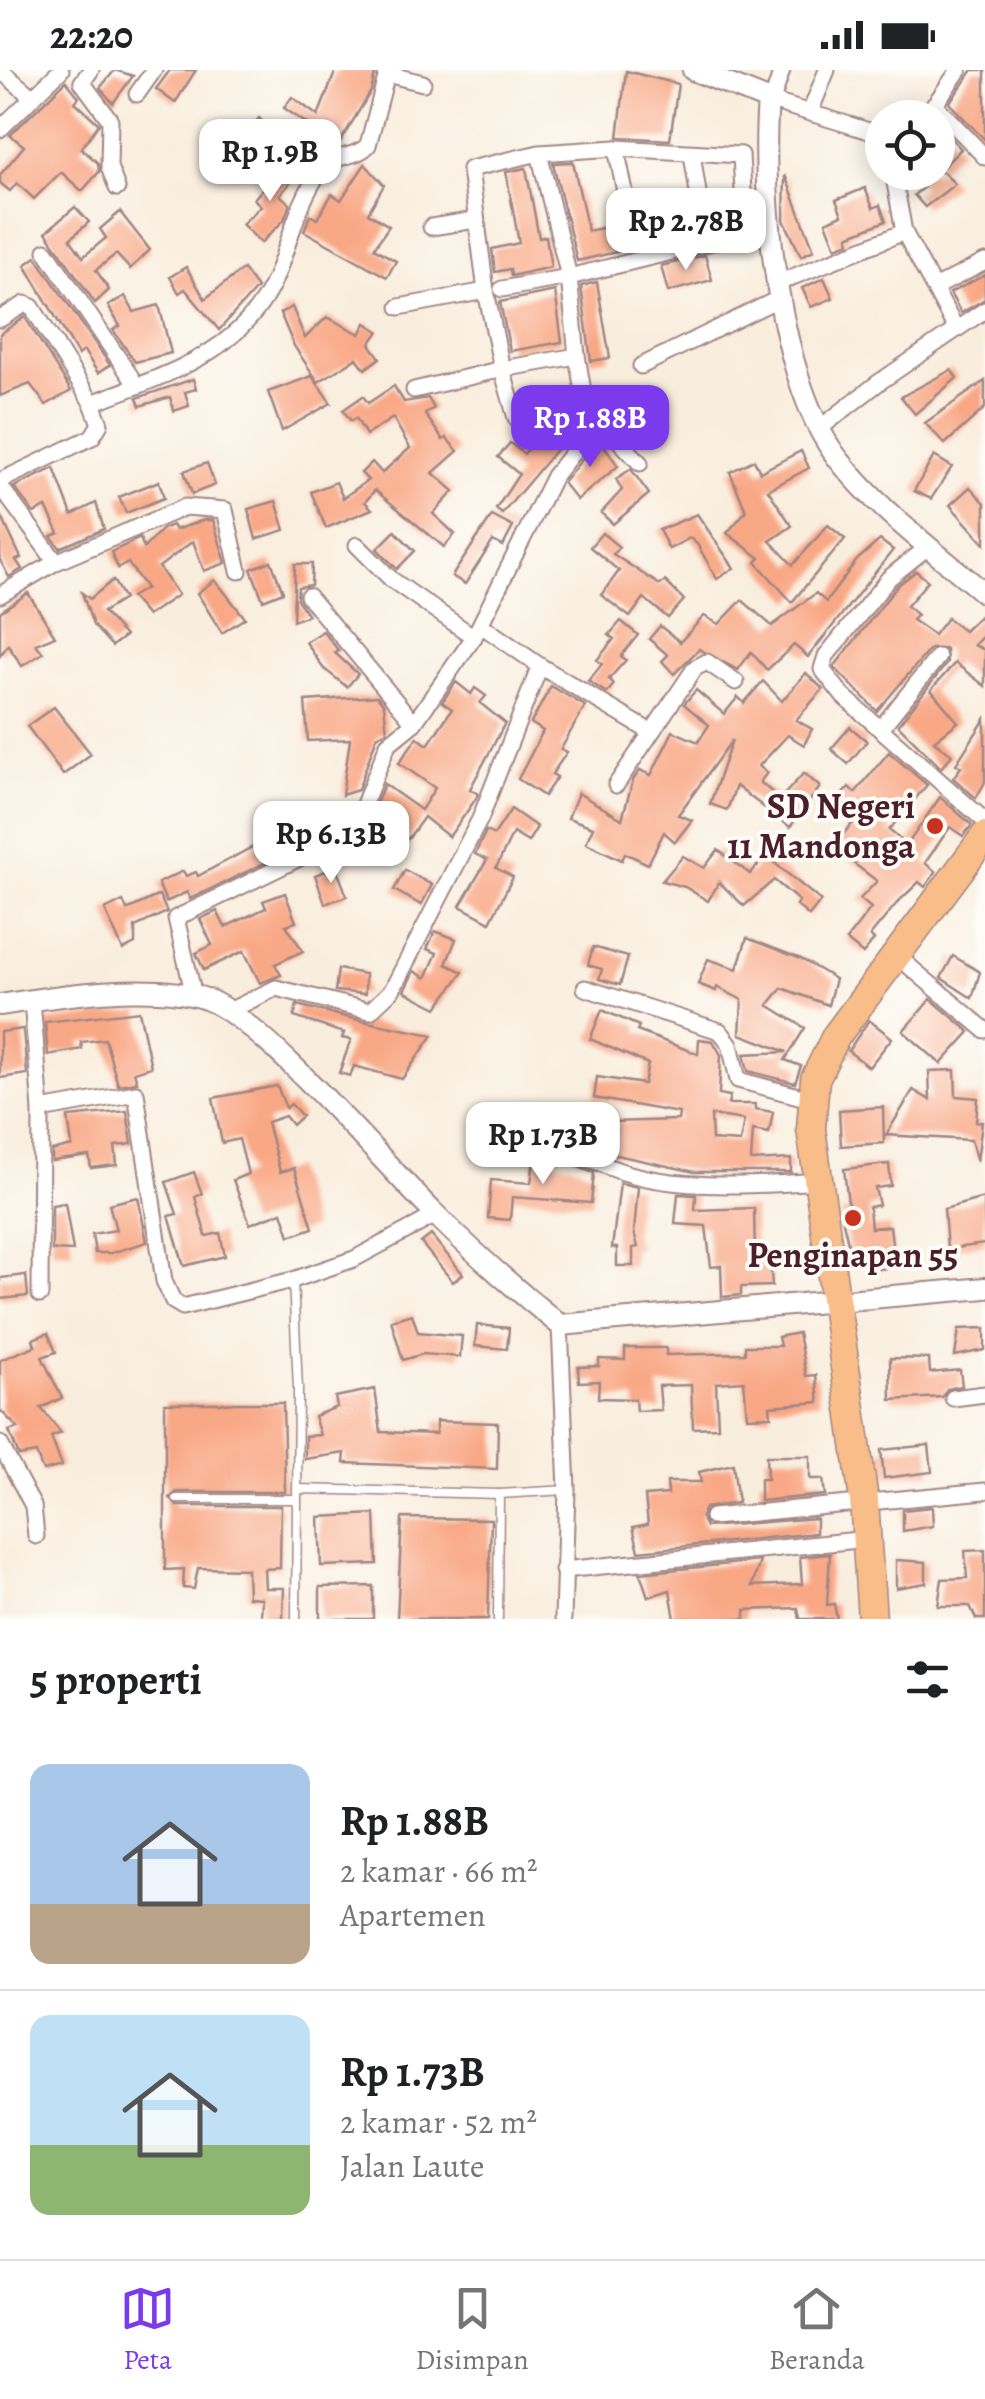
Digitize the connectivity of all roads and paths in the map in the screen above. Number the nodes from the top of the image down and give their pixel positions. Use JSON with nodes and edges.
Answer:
{"nodes":[{"id":1,"x":0,"y":70,"type":"edge"},
{"id":2,"x":65,"y":70,"type":"edge"},
{"id":3,"x":154,"y":70,"type":"edge"},
{"id":4,"x":692,"y":70,"type":"edge"},
{"id":5,"x":782,"y":70,"type":"edge"},
{"id":6,"x":827,"y":70,"type":"edge"},
{"id":7,"x":959,"y":70,"type":"edge"},
{"id":8,"x":388,"y":72,"type":"edge"},
{"id":9,"x":86,"y":76,"type":"edge"},
{"id":10,"x":423,"y":83,"type":"dead end"},
{"id":11,"x":137,"y":94,"type":"dead end"},
{"id":12,"x":32,"y":97,"type":"junction"},
{"id":13,"x":770,"y":100,"type":"junction"},
{"id":14,"x":938,"y":100,"type":"edge"},
{"id":15,"x":812,"y":110,"type":"junction"},
{"id":16,"x":0,"y":129,"type":"edge"},
{"id":17,"x":865,"y":129,"type":"edge"},
{"id":18,"x":766,"y":130,"type":"junction"},
{"id":19,"x":955,"y":132,"type":"edge"},
{"id":20,"x":616,"y":148,"type":"junction"},
{"id":21,"x":540,"y":153,"type":"junction"},
{"id":22,"x":692,"y":154,"type":"junction"},
{"id":23,"x":742,"y":155,"type":"junction"},
{"id":24,"x":985,"y":158,"type":"edge"},
{"id":25,"x":117,"y":188,"type":"dead end"},
{"id":26,"x":896,"y":190,"type":"edge"},
{"id":27,"x":699,"y":199,"type":"dead end"},
{"id":28,"x":476,"y":220,"type":"junction"},
{"id":29,"x":631,"y":221,"type":"dead end"},
{"id":30,"x":431,"y":227,"type":"dead end"},
{"id":31,"x":904,"y":232,"type":"junction"},
{"id":32,"x":46,"y":251,"type":"dead end"},
{"id":33,"x":985,"y":262,"type":"edge"},
{"id":34,"x":570,"y":277,"type":"junction"},
{"id":35,"x":936,"y":287,"type":"junction"},
{"id":36,"x":494,"y":290,"type":"junction"},
{"id":37,"x":776,"y":292,"type":"junction"},
{"id":38,"x":399,"y":307,"type":"dead end"},
{"id":39,"x":985,"y":310,"type":"edge"},
{"id":40,"x":0,"y":319,"type":"edge"},
{"id":41,"x":956,"y":329,"type":"junction"},
{"id":42,"x":577,"y":356,"type":"junction"},
{"id":43,"x":641,"y":366,"type":"dead end"},
{"id":44,"x":502,"y":369,"type":"junction"},
{"id":45,"x":137,"y":386,"type":"junction"},
{"id":46,"x":414,"y":390,"type":"dead end"},
{"id":47,"x":586,"y":403,"type":"dead end"},
{"id":48,"x":92,"y":404,"type":"junction"},
{"id":49,"x":516,"y":418,"type":"dead end"},
{"id":50,"x":818,"y":429,"type":"junction"},
{"id":51,"x":640,"y":463,"type":"dead end"},
{"id":52,"x":0,"y":484,"type":"edge"},
{"id":53,"x":356,"y":545,"type":"dead end"},
{"id":54,"x":929,"y":546,"type":"junction"},
{"id":55,"x":56,"y":562,"type":"junction"},
{"id":56,"x":239,"y":571,"type":"dead end"},
{"id":57,"x":985,"y":594,"type":"edge"},
{"id":58,"x":0,"y":595,"type":"edge"},
{"id":59,"x":308,"y":596,"type":"dead end"},
{"id":60,"x":478,"y":631,"type":"junction"},
{"id":61,"x":938,"y":657,"type":"dead end"},
{"id":62,"x":540,"y":666,"type":"junction"},
{"id":63,"x":736,"y":682,"type":"dead end"},
{"id":64,"x":414,"y":723,"type":"junction"},
{"id":65,"x":880,"y":729,"type":"junction"},
{"id":66,"x":649,"y":731,"type":"junction"},
{"id":67,"x":616,"y":785,"type":"dead end"},
{"id":68,"x":985,"y":820,"type":"edge"},
{"id":69,"x":985,"y":836,"type":"edge"},
{"id":70,"x":897,"y":956,"type":"junction"},
{"id":71,"x":585,"y":988,"type":"dead end"},
{"id":72,"x":194,"y":996,"type":"junction"},
{"id":73,"x":32,"y":1002,"type":"junction"},
{"id":74,"x":0,"y":1005,"type":"edge"},
{"id":75,"x":228,"y":1010,"type":"junction"},
{"id":76,"x":985,"y":1030,"type":"edge"},
{"id":77,"x":810,"y":1099,"type":"junction"},
{"id":78,"x":41,"y":1110,"type":"junction"},
{"id":79,"x":591,"y":1116,"type":"dead end"},
{"id":80,"x":530,"y":1124,"type":"dead end"},
{"id":81,"x":598,"y":1162,"type":"junction"},
{"id":82,"x":819,"y":1181,"type":"junction"},
{"id":83,"x":436,"y":1215,"type":"junction"},
{"id":84,"x":293,"y":1280,"type":"junction"},
{"id":85,"x":985,"y":1288,"type":"edge"},
{"id":86,"x":40,"y":1294,"type":"dead end"},
{"id":87,"x":840,"y":1304,"type":"junction"},
{"id":88,"x":560,"y":1325,"type":"junction"},
{"id":89,"x":985,"y":1394,"type":"edge"},
{"id":90,"x":954,"y":1398,"type":"dead end"},
{"id":91,"x":0,"y":1444,"type":"edge"},
{"id":92,"x":4,"y":1461,"type":"edge"},
{"id":93,"x":296,"y":1489,"type":"junction"},
{"id":94,"x":567,"y":1490,"type":"junction"},
{"id":95,"x":985,"y":1491,"type":"edge"},
{"id":96,"x":499,"y":1494,"type":"junction"},
{"id":97,"x":177,"y":1499,"type":"dead end"},
{"id":98,"x":296,"y":1500,"type":"junction"},
{"id":99,"x":864,"y":1500,"type":"junction"},
{"id":100,"x":712,"y":1518,"type":"dead end"},
{"id":101,"x":36,"y":1536,"type":"dead end"},
{"id":102,"x":868,"y":1539,"type":"junction"},
{"id":103,"x":563,"y":1570,"type":"junction"},
{"id":104,"x":296,"y":1619,"type":"edge"},
{"id":105,"x":498,"y":1619,"type":"edge"},
{"id":106,"x":563,"y":1619,"type":"edge"},
{"id":107,"x":872,"y":1619,"type":"edge"}],
"edges":[{"from":1,"to":12,"type":"street"},
{"from":2,"to":9,"type":"street"},
{"from":2,"to":12,"type":"street"},
{"from":3,"to":11,"type":"street"},
{"from":4,"to":13,"type":"street"},
{"from":5,"to":13,"type":"street"},
{"from":6,"to":15,"type":"street"},
{"from":7,"to":14,"type":"street"},
{"from":8,"to":10,"type":"street"},
{"from":8,"to":45,"type":"street"},
{"from":9,"to":25,"type":"street"},
{"from":12,"to":16,"type":"street"},
{"from":13,"to":15,"type":"street"},
{"from":13,"to":18,"type":"street"},
{"from":15,"to":17,"type":"street"},
{"from":18,"to":23,"type":"street"},
{"from":18,"to":37,"type":"street"},
{"from":19,"to":24,"type":"street"},
{"from":20,"to":21,"type":"street"},
{"from":20,"to":22,"type":"street"},
{"from":20,"to":29,"type":"street"},
{"from":21,"to":28,"type":"street"},
{"from":21,"to":34,"type":"street"},
{"from":22,"to":23,"type":"street"},
{"from":22,"to":27,"type":"street"},
{"from":23,"to":34,"type":"street"},
{"from":26,"to":31,"type":"street"},
{"from":28,"to":30,"type":"street"},
{"from":28,"to":36,"type":"street"},
{"from":31,"to":35,"type":"street"},
{"from":31,"to":37,"type":"street"},
{"from":32,"to":45,"type":"street"},
{"from":33,"to":35,"type":"street"},
{"from":34,"to":36,"type":"street"},
{"from":34,"to":42,"type":"street"},
{"from":35,"to":41,"type":"street"},
{"from":36,"to":38,"type":"street"},
{"from":36,"to":44,"type":"street"},
{"from":37,"to":43,"type":"street"},
{"from":37,"to":50,"type":"street"},
{"from":39,"to":41,"type":"street"},
{"from":40,"to":48,"type":"street"},
{"from":41,"to":50,"type":"street"},
{"from":42,"to":44,"type":"street"},
{"from":42,"to":47,"type":"street"},
{"from":44,"to":46,"type":"street"},
{"from":44,"to":49,"type":"street"},
{"from":45,"to":48,"type":"street"},
{"from":48,"to":52,"type":"street"},
{"from":50,"to":54,"type":"street"},
{"from":51,"to":60,"type":"street"},
{"from":52,"to":55,"type":"street"},
{"from":53,"to":60,"type":"street"},
{"from":54,"to":57,"type":"street"},
{"from":54,"to":65,"type":"street"},
{"from":55,"to":56,"type":"street"},
{"from":55,"to":58,"type":"street"},
{"from":59,"to":64,"type":"street"},
{"from":60,"to":62,"type":"street"},
{"from":60,"to":64,"type":"street"},
{"from":61,"to":65,"type":"street"},
{"from":62,"to":66,"type":"street"},
{"from":62,"to":75,"type":"street"},
{"from":63,"to":66,"type":"street"},
{"from":64,"to":72,"type":"street"},
{"from":65,"to":68,"type":"street"},
{"from":66,"to":67,"type":"street"},
{"from":69,"to":70,"type":"highway"},
{"from":70,"to":76,"type":"street"},
{"from":70,"to":77,"type":"highway"},
{"from":71,"to":77,"type":"street"},
{"from":72,"to":73,"type":"street"},
{"from":72,"to":75,"type":"street"},
{"from":73,"to":74,"type":"street"},
{"from":73,"to":78,"type":"street"},
{"from":75,"to":83,"type":"street"},
{"from":77,"to":82,"type":"highway"},
{"from":78,"to":84,"type":"street"},
{"from":78,"to":86,"type":"street"},
{"from":79,"to":81,"type":"street"},
{"from":80,"to":81,"type":"street"},
{"from":81,"to":82,"type":"street"},
{"from":82,"to":87,"type":"highway"},
{"from":83,"to":84,"type":"street"},
{"from":83,"to":88,"type":"street"},
{"from":84,"to":93,"type":"lane"},
{"from":85,"to":87,"type":"street"},
{"from":87,"to":88,"type":"street"},
{"from":87,"to":99,"type":"highway"},
{"from":88,"to":94,"type":"street"},
{"from":89,"to":90,"type":"street"},
{"from":91,"to":92,"type":"street"},
{"from":92,"to":101,"type":"street"},
{"from":93,"to":96,"type":"lane"},
{"from":93,"to":98,"type":"lane"},
{"from":94,"to":96,"type":"lane"},
{"from":94,"to":103,"type":"street"},
{"from":95,"to":99,"type":"street"},
{"from":96,"to":105,"type":"lane"},
{"from":97,"to":98,"type":"lane"},
{"from":98,"to":104,"type":"lane"},
{"from":99,"to":100,"type":"street"},
{"from":99,"to":102,"type":"highway"},
{"from":102,"to":103,"type":"street"},
{"from":102,"to":107,"type":"highway"},
{"from":103,"to":106,"type":"street"}]}
